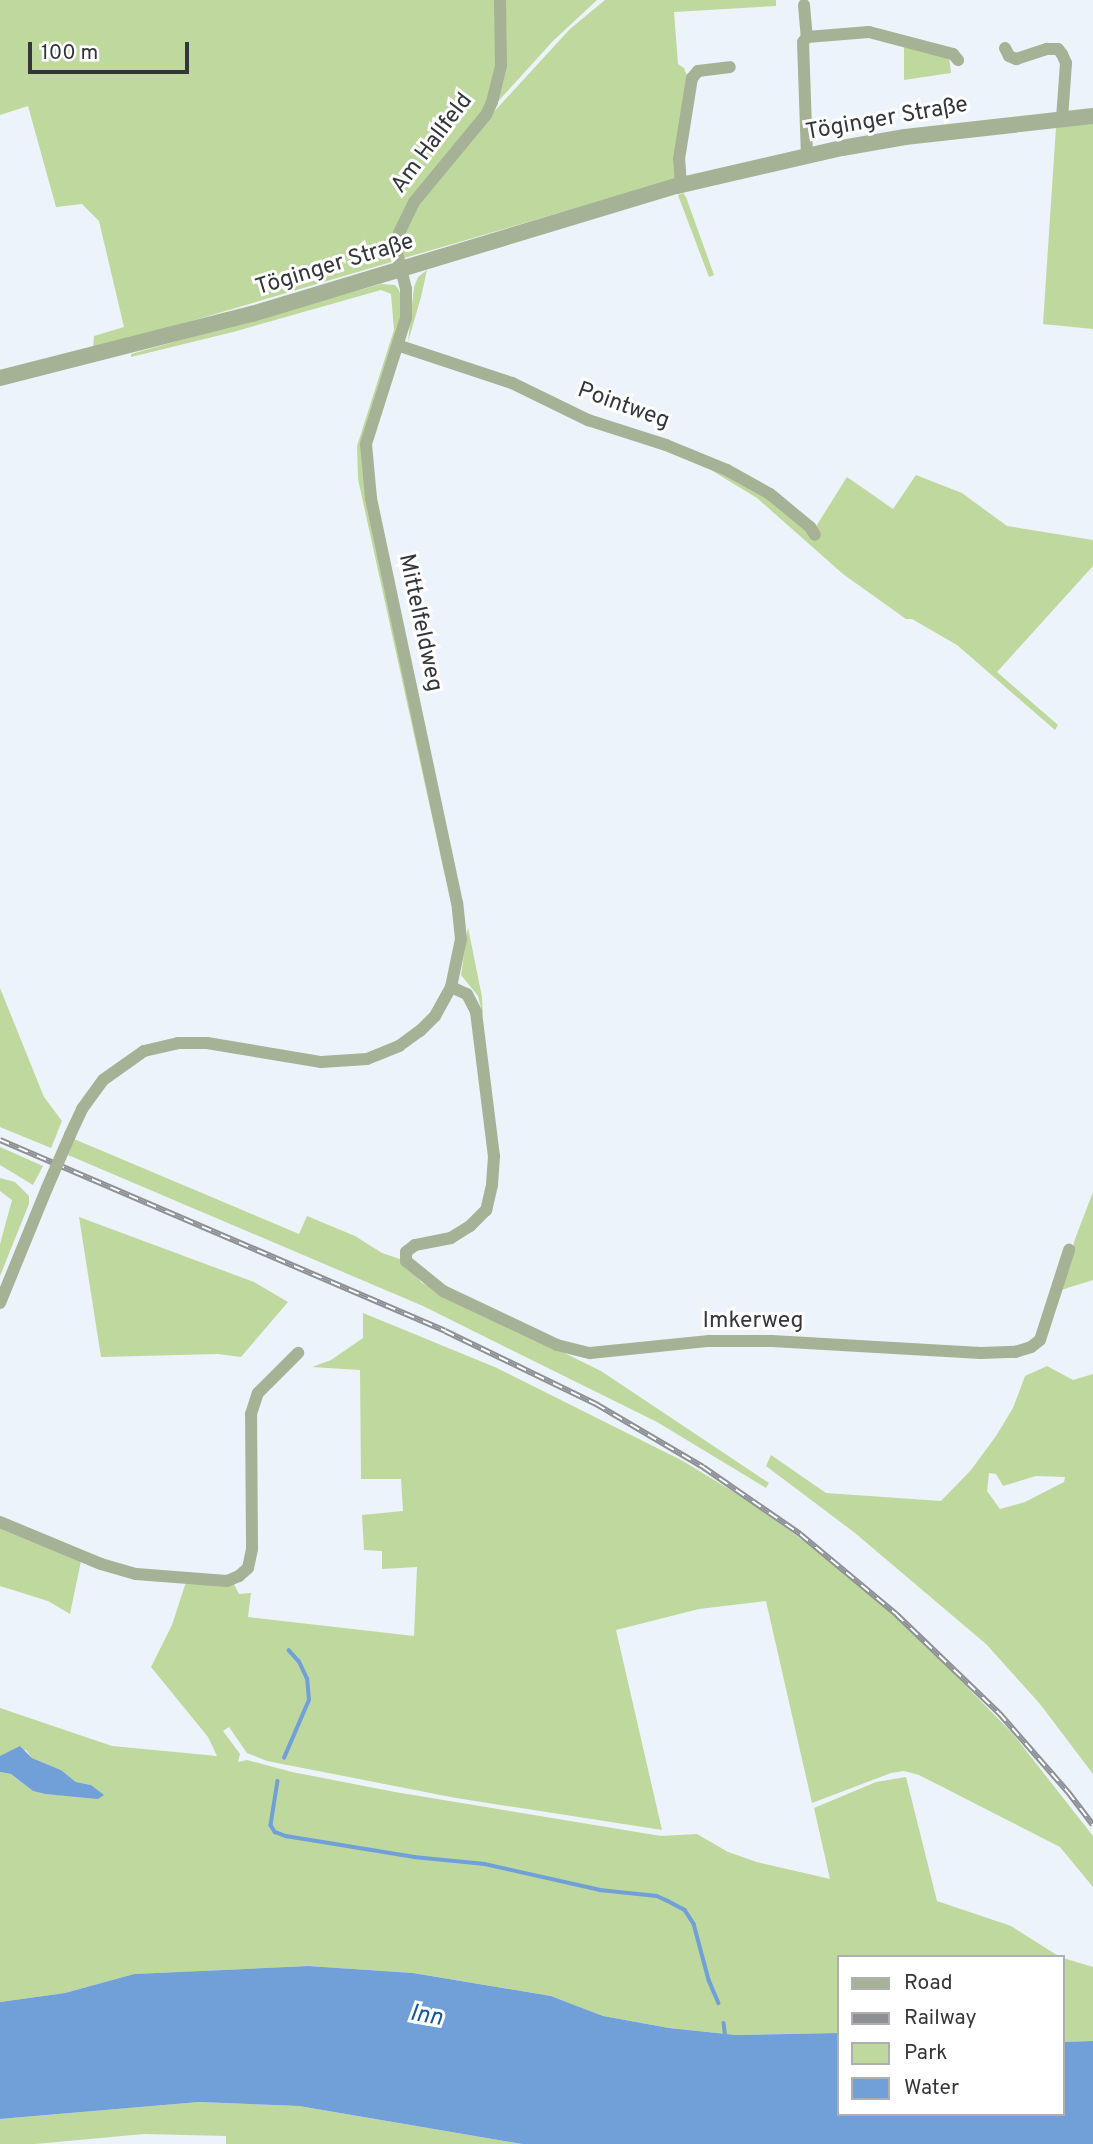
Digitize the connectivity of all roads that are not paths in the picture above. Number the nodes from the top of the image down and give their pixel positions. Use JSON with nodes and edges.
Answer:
{"nodes":[{"id":1,"x":500,"y":0,"type":"edge"},
{"id":2,"x":804,"y":5,"type":"dead end"},
{"id":3,"x":807,"y":37,"type":"junction"},
{"id":4,"x":1005,"y":48,"type":"dead end"},
{"id":5,"x":958,"y":60,"type":"dead end"},
{"id":6,"x":730,"y":67,"type":"dead end"},
{"id":7,"x":1093,"y":116,"type":"edge"},
{"id":8,"x":1062,"y":119,"type":"junction"},
{"id":9,"x":807,"y":156,"type":"junction"},
{"id":10,"x":681,"y":185,"type":"junction"},
{"id":11,"x":401,"y":271,"type":"junction"},
{"id":12,"x":400,"y":346,"type":"junction"},
{"id":13,"x":0,"y":378,"type":"edge"},
{"id":14,"x":815,"y":535,"type":"dead end"},
{"id":15,"x":451,"y":987,"type":"junction"},
{"id":16,"x":1069,"y":1250,"type":"dead end"},
{"id":17,"x":0,"y":1303,"type":"edge"},
{"id":18,"x":298,"y":1353,"type":"dead end"},
{"id":19,"x":0,"y":1522,"type":"edge"}],
"edges":[{"from":1,"to":11,"type":"street","name":"Am Hallfeld"},
{"from":2,"to":3,"type":"street"},
{"from":3,"to":5,"type":"street"},
{"from":3,"to":9,"type":"street"},
{"from":4,"to":8,"type":"street"},
{"from":6,"to":10,"type":"street"},
{"from":7,"to":8,"type":"street","name":"Töginger Straße"},
{"from":8,"to":9,"type":"street","name":"Töginger Straße"},
{"from":9,"to":10,"type":"street","name":"Töginger Straße"},
{"from":10,"to":11,"type":"street","name":"Töginger Straße"},
{"from":11,"to":12,"type":"street","name":"Mittelfeldweg"},
{"from":11,"to":13,"type":"street","name":"Töginger Straße"},
{"from":12,"to":14,"type":"street","name":"Pointweg"},
{"from":12,"to":15,"type":"street","name":"Mittelfeldweg"},
{"from":15,"to":16,"type":"street","name":"Imkerweg"},
{"from":15,"to":17,"type":"street","name":"Mittelfeldweg","bridge":true},
{"from":18,"to":19,"type":"street"}]}
